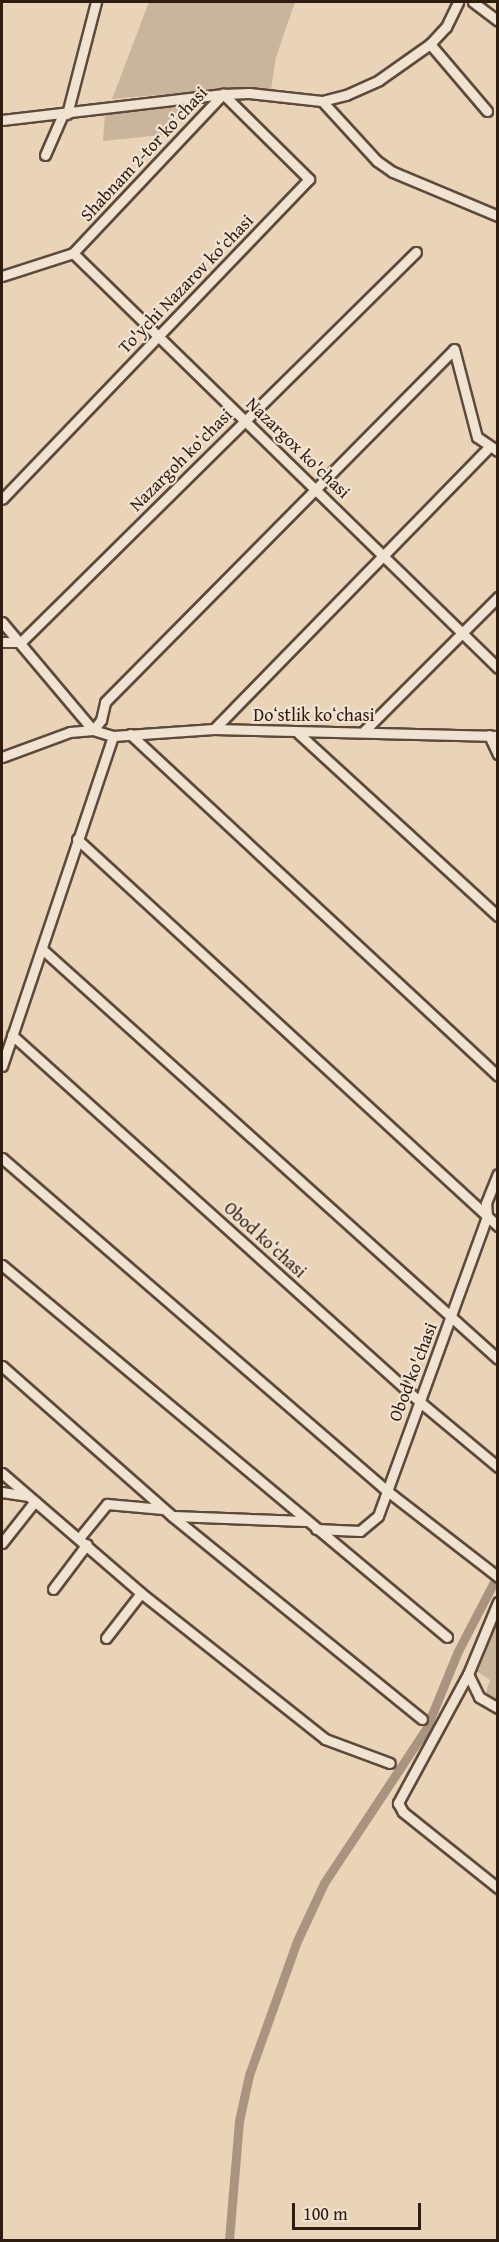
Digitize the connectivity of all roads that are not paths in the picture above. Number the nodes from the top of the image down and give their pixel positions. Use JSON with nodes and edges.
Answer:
{"nodes":[{"id":1,"x":96,"y":2,"type":"edge"},
{"id":2,"x":458,"y":2,"type":"edge"},
{"id":3,"x":473,"y":2,"type":"edge"},
{"id":4,"x":498,"y":21,"type":"edge"},
{"id":5,"x":430,"y":44,"type":"junction"},
{"id":6,"x":223,"y":94,"type":"junction"},
{"id":7,"x":322,"y":101,"type":"junction"},
{"id":8,"x":488,"y":111,"type":"dead end"},
{"id":9,"x":65,"y":114,"type":"junction"},
{"id":10,"x":2,"y":120,"type":"edge"},
{"id":11,"x":45,"y":155,"type":"dead end"},
{"id":12,"x":498,"y":216,"type":"edge"},
{"id":13,"x":416,"y":252,"type":"dead end"},
{"id":14,"x":73,"y":253,"type":"junction"},
{"id":15,"x":2,"y":276,"type":"edge"},
{"id":16,"x":159,"y":337,"type":"junction"},
{"id":17,"x":246,"y":420,"type":"junction"},
{"id":18,"x":493,"y":449,"type":"edge"},
{"id":19,"x":316,"y":489,"type":"junction"},
{"id":20,"x":2,"y":499,"type":"edge"},
{"id":21,"x":385,"y":556,"type":"junction"},
{"id":22,"x":498,"y":597,"type":"edge"},
{"id":23,"x":2,"y":622,"type":"edge"},
{"id":24,"x":462,"y":632,"type":"junction"},
{"id":25,"x":2,"y":642,"type":"edge"},
{"id":26,"x":21,"y":642,"type":"junction"},
{"id":27,"x":498,"y":668,"type":"edge"},
{"id":28,"x":214,"y":729,"type":"junction"},
{"id":29,"x":93,"y":730,"type":"junction"},
{"id":30,"x":364,"y":731,"type":"junction"},
{"id":31,"x":298,"y":733,"type":"junction"},
{"id":32,"x":130,"y":734,"type":"junction"},
{"id":33,"x":113,"y":736,"type":"junction"},
{"id":34,"x":494,"y":736,"type":"edge"},
{"id":35,"x":498,"y":754,"type":"edge"},
{"id":36,"x":2,"y":757,"type":"edge"},
{"id":37,"x":77,"y":839,"type":"junction"},
{"id":38,"x":498,"y":916,"type":"edge"},
{"id":39,"x":42,"y":949,"type":"junction"},
{"id":40,"x":12,"y":1035,"type":"junction"},
{"id":41,"x":2,"y":1066,"type":"edge"},
{"id":42,"x":498,"y":1076,"type":"edge"},
{"id":43,"x":2,"y":1158,"type":"edge"},
{"id":44,"x":498,"y":1174,"type":"edge"},
{"id":45,"x":487,"y":1216,"type":"junction"},
{"id":46,"x":498,"y":1226,"type":"edge"},
{"id":47,"x":2,"y":1265,"type":"edge"},
{"id":48,"x":451,"y":1317,"type":"junction"},
{"id":49,"x":498,"y":1359,"type":"edge"},
{"id":50,"x":2,"y":1366,"type":"edge"},
{"id":51,"x":420,"y":1402,"type":"junction"},
{"id":52,"x":498,"y":1467,"type":"edge"},
{"id":53,"x":2,"y":1473,"type":"edge"},
{"id":54,"x":386,"y":1490,"type":"junction"},
{"id":55,"x":2,"y":1492,"type":"edge"},
{"id":56,"x":31,"y":1498,"type":"junction"},
{"id":57,"x":163,"y":1509,"type":"junction"},
{"id":58,"x":172,"y":1516,"type":"junction"},
{"id":59,"x":305,"y":1521,"type":"junction"},
{"id":60,"x":315,"y":1529,"type":"junction"},
{"id":61,"x":80,"y":1537,"type":"junction"},
{"id":62,"x":2,"y":1543,"type":"edge"},
{"id":63,"x":87,"y":1544,"type":"junction"},
{"id":64,"x":495,"y":1576,"type":"edge"},
{"id":65,"x":53,"y":1589,"type":"dead end"},
{"id":66,"x":141,"y":1593,"type":"junction"},
{"id":67,"x":498,"y":1602,"type":"edge"},
{"id":68,"x":447,"y":1637,"type":"dead end"},
{"id":69,"x":106,"y":1638,"type":"dead end"},
{"id":70,"x":468,"y":1674,"type":"junction"},
{"id":71,"x":498,"y":1708,"type":"edge"},
{"id":72,"x":422,"y":1719,"type":"dead end"},
{"id":73,"x":390,"y":1763,"type":"dead end"},
{"id":74,"x":498,"y":1888,"type":"edge"}],
"edges":[{"from":1,"to":9,"type":"street"},
{"from":2,"to":5,"type":"street"},
{"from":3,"to":4,"type":"street"},
{"from":5,"to":7,"type":"street"},
{"from":5,"to":8,"type":"street"},
{"from":6,"to":7,"type":"street","name":"Shabnam 2-tor koʼchasi"},
{"from":6,"to":9,"type":"street"},
{"from":6,"to":14,"type":"street","name":"Shabnam 2-tor koʼchasi"},
{"from":6,"to":16,"type":"street","name":"To'ychi Nazarov koʻchasi"},
{"from":7,"to":12,"type":"street"},
{"from":9,"to":10,"type":"street"},
{"from":9,"to":11,"type":"street"},
{"from":13,"to":17,"type":"street","name":"Nazargoh koʻchasi"},
{"from":14,"to":15,"type":"street","name":"Shabnam 2-tor koʼchasi"},
{"from":14,"to":16,"type":"street","name":"Nazargox ko'chasi"},
{"from":16,"to":17,"type":"street","name":"Nazargox ko'chasi"},
{"from":16,"to":20,"type":"street","name":"To'ychi Nazarov koʻchasi"},
{"from":17,"to":19,"type":"street","name":"Nazargox ko'chasi"},
{"from":17,"to":26,"type":"street","name":"Nazargoh koʻchasi"},
{"from":18,"to":19,"type":"street"},
{"from":18,"to":21,"type":"street"},
{"from":19,"to":21,"type":"street","name":"Nazargox ko'chasi"},
{"from":19,"to":29,"type":"street"},
{"from":21,"to":24,"type":"street","name":"Nazargox ko'chasi"},
{"from":21,"to":28,"type":"street"},
{"from":22,"to":24,"type":"street"},
{"from":23,"to":26,"type":"street"},
{"from":24,"to":27,"type":"street","name":"Nazargox ko'chasi"},
{"from":24,"to":30,"type":"street"},
{"from":25,"to":26,"type":"street"},
{"from":26,"to":29,"type":"street"},
{"from":28,"to":31,"type":"street","name":"Doʻstlik koʻchasi"},
{"from":28,"to":32,"type":"street","name":"Doʻstlik koʻchasi"},
{"from":29,"to":33,"type":"street"},
{"from":29,"to":36,"type":"street"},
{"from":30,"to":31,"type":"street","name":"Doʻstlik koʻchasi"},
{"from":30,"to":34,"type":"street","name":"Doʻstlik koʻchasi"},
{"from":31,"to":38,"type":"street"},
{"from":32,"to":33,"type":"street","name":"Doʻstlik koʻchasi"},
{"from":32,"to":42,"type":"street"},
{"from":33,"to":37,"type":"street"},
{"from":34,"to":35,"type":"street"},
{"from":37,"to":39,"type":"street"},
{"from":37,"to":45,"type":"street"},
{"from":39,"to":40,"type":"street"},
{"from":39,"to":48,"type":"street"},
{"from":40,"to":41,"type":"street"},
{"from":40,"to":51,"type":"street","name":"Obod koʻchasi"},
{"from":43,"to":54,"type":"street"},
{"from":44,"to":45,"type":"street","name":"Obod ko'chasi"},
{"from":45,"to":46,"type":"street"},
{"from":45,"to":48,"type":"street","name":"Obod ko'chasi"},
{"from":47,"to":59,"type":"street"},
{"from":48,"to":49,"type":"street"},
{"from":48,"to":51,"type":"street","name":"Obod ko'chasi"},
{"from":50,"to":57,"type":"street"},
{"from":51,"to":52,"type":"street","name":"Obod koʻchasi"},
{"from":51,"to":54,"type":"street","name":"Obod ko'chasi"},
{"from":53,"to":56,"type":"street"},
{"from":54,"to":60,"type":"street","name":"Obod ko'chasi"},
{"from":54,"to":64,"type":"street"},
{"from":55,"to":56,"type":"street"},
{"from":56,"to":61,"type":"street"},
{"from":56,"to":62,"type":"street"},
{"from":57,"to":58,"type":"street"},
{"from":57,"to":61,"type":"street"},
{"from":58,"to":59,"type":"street"},
{"from":58,"to":72,"type":"street"},
{"from":59,"to":60,"type":"street"},
{"from":60,"to":68,"type":"street"},
{"from":61,"to":63,"type":"street"},
{"from":63,"to":65,"type":"street"},
{"from":63,"to":66,"type":"street"},
{"from":66,"to":69,"type":"street"},
{"from":66,"to":73,"type":"street"},
{"from":67,"to":70,"type":"street"},
{"from":70,"to":71,"type":"street"},
{"from":70,"to":74,"type":"street"}]}
